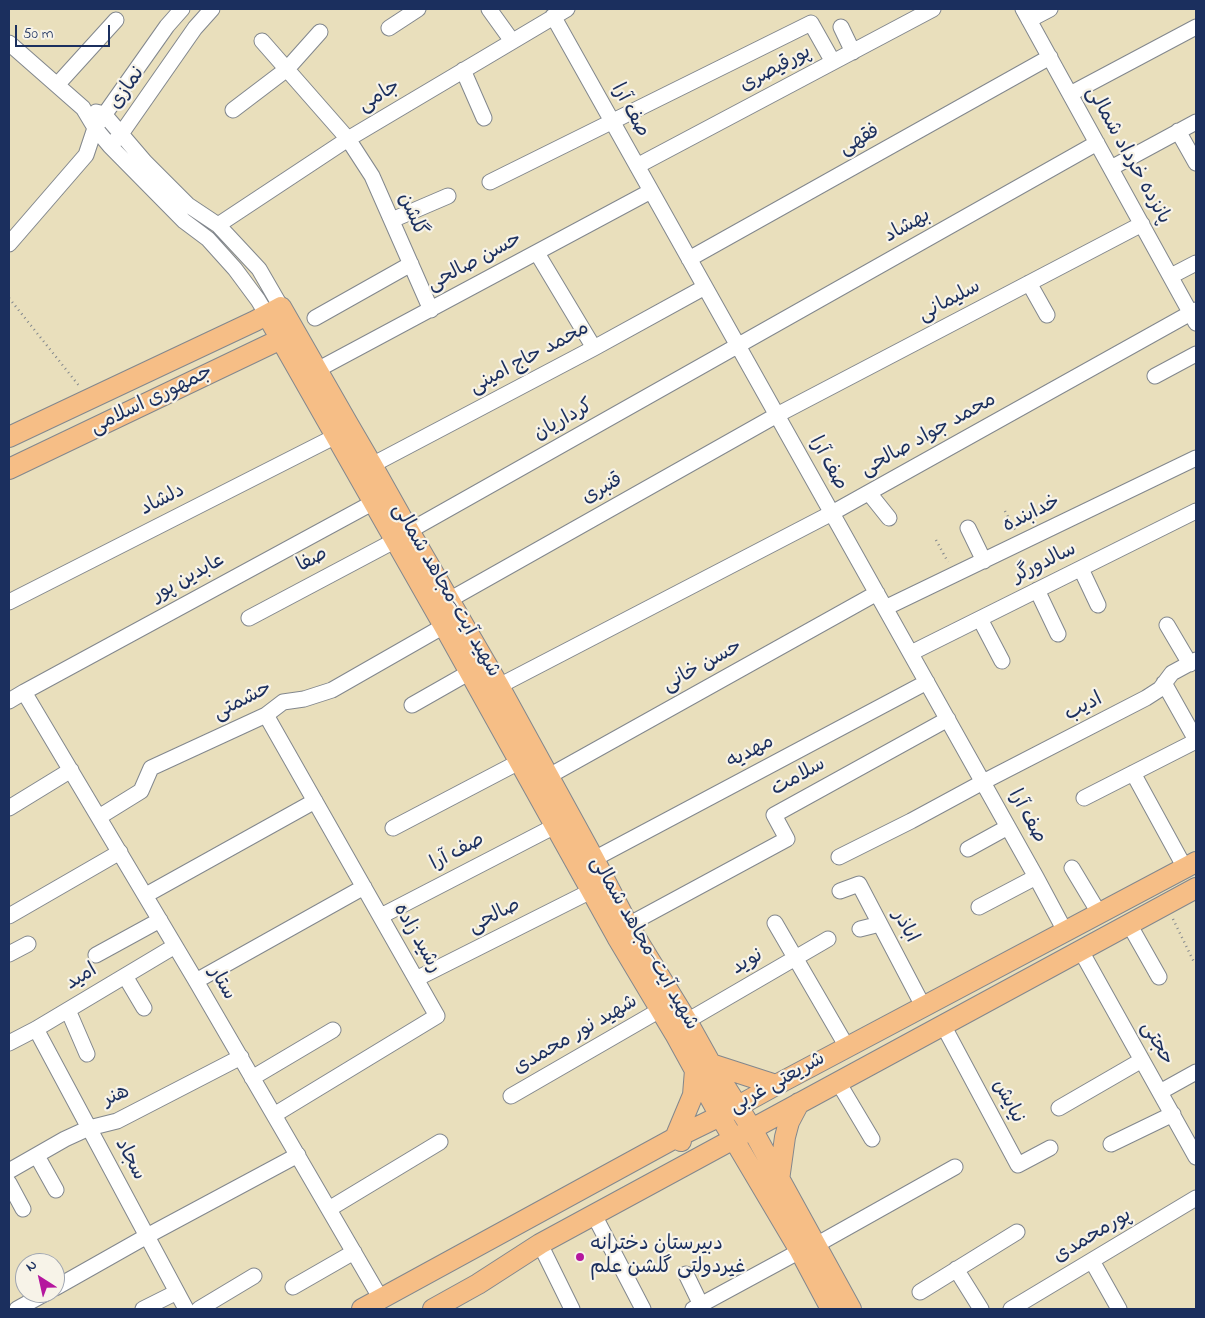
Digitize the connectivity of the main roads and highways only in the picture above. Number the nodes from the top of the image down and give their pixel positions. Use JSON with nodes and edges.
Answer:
{"nodes":[{"id":1,"x":274,"y":311,"type":"joint"},
{"id":2,"x":288,"y":334,"type":"junction"},
{"id":3,"x":9,"y":439,"type":"edge"},
{"id":4,"x":14,"y":467,"type":"edge"},
{"id":5,"x":402,"y":536,"type":"junction"},
{"id":6,"x":1191,"y":865,"type":"edge"},
{"id":7,"x":1196,"y":888,"type":"edge"},
{"id":8,"x":692,"y":1048,"type":"junction"},
{"id":9,"x":703,"y":1067,"type":"junction"},
{"id":10,"x":776,"y":1084,"type":"junction"},
{"id":11,"x":799,"y":1103,"type":"junction"},
{"id":12,"x":729,"y":1111,"type":"junction"},
{"id":13,"x":743,"y":1133,"type":"junction"},
{"id":14,"x":675,"y":1138,"type":"junction"},
{"id":15,"x":690,"y":1162,"type":"junction"},
{"id":16,"x":780,"y":1180,"type":"junction"},
{"id":17,"x":808,"y":1248,"type":"junction"},
{"id":18,"x":362,"y":1309,"type":"edge"},
{"id":19,"x":433,"y":1309,"type":"edge"},
{"id":20,"x":831,"y":1309,"type":"edge"},
{"id":21,"x":850,"y":1309,"type":"edge"}],
"edges":[{"from":1,"to":2,"type":"main road","name":"شهید آیت-مجاهد شمالی"},
{"from":1,"to":3,"type":"main road","name":"جمهوری اسلامی"},
{"from":2,"to":4,"type":"main road","name":"جمهوری اسلامی"},
{"from":2,"to":5,"type":"main road","name":"شهید آیت-مجاهد شمالی"},
{"from":2,"to":5,"type":"main road","name":"شهید آیت-مجاهد شمالی"},
{"from":3,"to":4,"type":"main road"},
{"from":5,"to":8,"type":"main road","name":"شهید آیت-مجاهد شمالی"},
{"from":5,"to":8,"type":"main road","name":"شهید آیت-مجاهد شمالی"},
{"from":6,"to":10,"type":"main road","name":"شریعتی غربی"},
{"from":7,"to":11,"type":"main road","name":"شریعتی غربی"},
{"from":8,"to":9,"type":"main road","name":"شهید آیت-مجاهد شمالی"},
{"from":9,"to":10,"type":"main road"},
{"from":9,"to":12,"type":"main road","name":"شهید آیت-مجاهد شمالی"},
{"from":9,"to":14,"type":"main road"},
{"from":10,"to":12,"type":"main road","name":"شریعتی غربی"},
{"from":11,"to":13,"type":"main road","name":"شریعتی غربی"},
{"from":11,"to":16,"type":"main road"},
{"from":12,"to":13,"type":"main road","name":"شهید آیت-مجاهد شمالی"},
{"from":12,"to":14,"type":"main road","name":"شریعتی غربی"},
{"from":13,"to":15,"type":"main road","name":"شریعتی غربی"},
{"from":13,"to":16,"type":"main road"},
{"from":13,"to":17,"type":"main road"},
{"from":14,"to":15,"type":"main road"},
{"from":14,"to":18,"type":"main road","name":"شریعتی غربی"},
{"from":15,"to":19,"type":"main road","name":"شریعتی غربی"},
{"from":16,"to":17,"type":"main road"},
{"from":17,"to":20,"type":"main road"},
{"from":17,"to":21,"type":"main road"}]}
